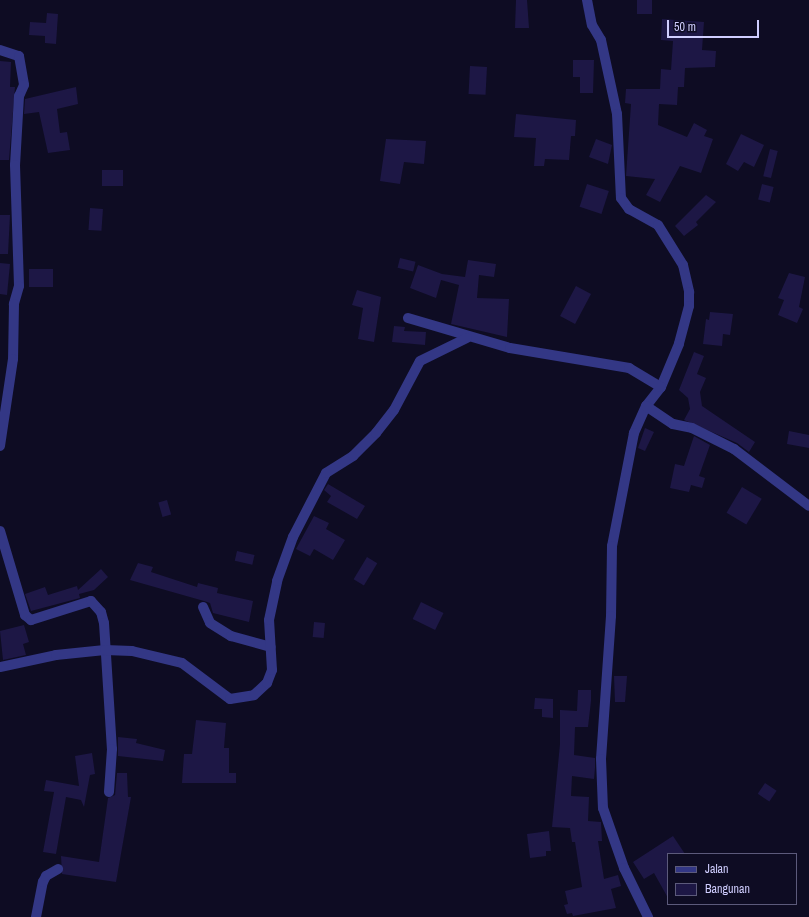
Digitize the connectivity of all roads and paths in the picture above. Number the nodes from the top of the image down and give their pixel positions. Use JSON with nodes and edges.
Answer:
{"nodes":[{"id":1,"x":587,"y":0,"type":"edge"},
{"id":2,"x":0,"y":50,"type":"edge"},
{"id":3,"x":408,"y":318,"type":"dead end"},
{"id":4,"x":467,"y":338,"type":"junction"},
{"id":5,"x":661,"y":387,"type":"junction"},
{"id":6,"x":646,"y":406,"type":"junction"},
{"id":7,"x":0,"y":446,"type":"edge"},
{"id":8,"x":809,"y":506,"type":"edge"},
{"id":9,"x":0,"y":531,"type":"edge"},
{"id":10,"x":203,"y":607,"type":"dead end"},
{"id":11,"x":271,"y":647,"type":"junction"},
{"id":12,"x":105,"y":650,"type":"junction"},
{"id":13,"x":0,"y":667,"type":"edge"},
{"id":14,"x":109,"y":792,"type":"dead end"},
{"id":15,"x":58,"y":869,"type":"dead end"},
{"id":16,"x":36,"y":917,"type":"edge"},
{"id":17,"x":648,"y":917,"type":"edge"}],
"edges":[{"from":1,"to":5,"type":"street"},
{"from":2,"to":7,"type":"street"},
{"from":3,"to":4,"type":"street"},
{"from":4,"to":5,"type":"street"},
{"from":4,"to":11,"type":"street"},
{"from":5,"to":6,"type":"street"},
{"from":6,"to":8,"type":"street"},
{"from":6,"to":17,"type":"street"},
{"from":9,"to":12,"type":"street"},
{"from":10,"to":11,"type":"street"},
{"from":11,"to":12,"type":"street"},
{"from":12,"to":13,"type":"street"},
{"from":12,"to":14,"type":"street"},
{"from":15,"to":16,"type":"street"}]}
